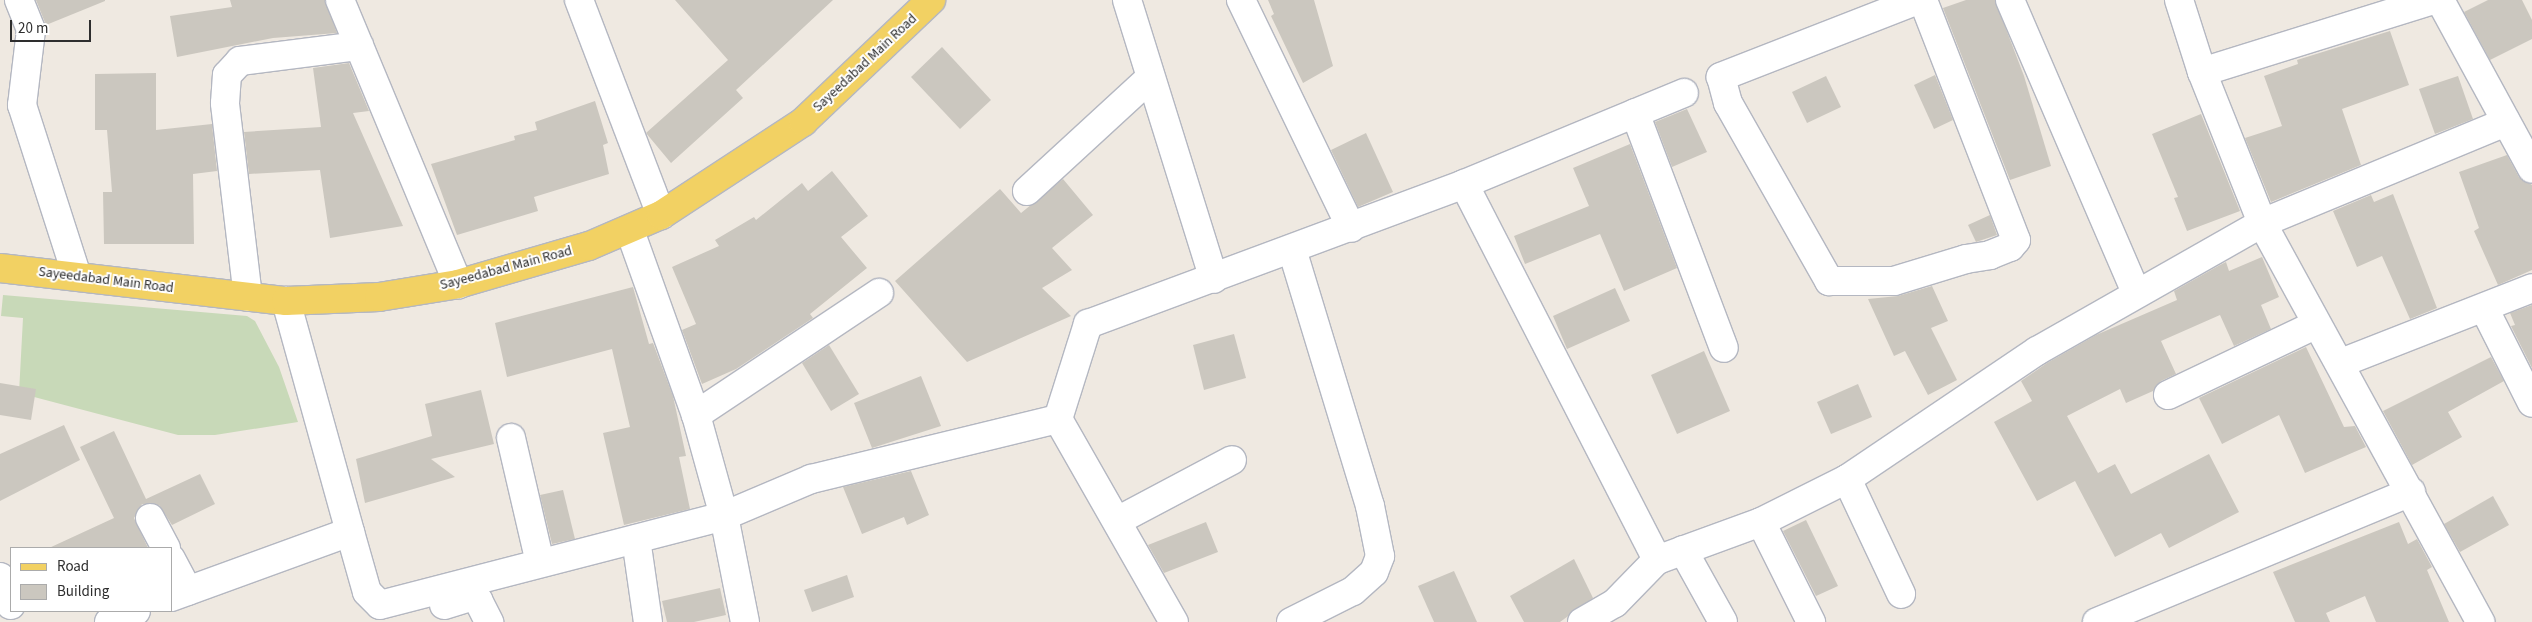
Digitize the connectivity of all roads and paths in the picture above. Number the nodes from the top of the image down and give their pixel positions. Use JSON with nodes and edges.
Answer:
{"nodes":[{"id":1,"x":19,"y":0,"type":"edge"},
{"id":2,"x":340,"y":0,"type":"edge"},
{"id":3,"x":579,"y":0,"type":"edge"},
{"id":4,"x":931,"y":0,"type":"edge"},
{"id":5,"x":1127,"y":0,"type":"edge"},
{"id":6,"x":1241,"y":0,"type":"edge"},
{"id":7,"x":1918,"y":0,"type":"edge"},
{"id":8,"x":1923,"y":0,"type":"edge"},
{"id":9,"x":2010,"y":0,"type":"edge"},
{"id":10,"x":2179,"y":0,"type":"edge"},
{"id":11,"x":2433,"y":0,"type":"edge"},
{"id":12,"x":2440,"y":0,"type":"edge"},
{"id":13,"x":1876,"y":6,"type":"edge"},
{"id":14,"x":359,"y":46,"type":"junction"},
{"id":15,"x":2202,"y":72,"type":"junction"},
{"id":16,"x":1150,"y":78,"type":"junction"},
{"id":17,"x":1684,"y":92,"type":"dead end"},
{"id":18,"x":1634,"y":113,"type":"junction"},
{"id":19,"x":2506,"y":122,"type":"junction"},
{"id":20,"x":2532,"y":169,"type":"edge"},
{"id":21,"x":1464,"y":184,"type":"junction"},
{"id":22,"x":1027,"y":191,"type":"dead end"},
{"id":23,"x":661,"y":215,"type":"junction"},
{"id":24,"x":2262,"y":222,"type":"junction"},
{"id":25,"x":1351,"y":228,"type":"junction"},
{"id":26,"x":630,"y":231,"type":"junction"},
{"id":27,"x":1292,"y":250,"type":"junction"},
{"id":28,"x":0,"y":268,"type":"edge"},
{"id":29,"x":77,"y":276,"type":"junction"},
{"id":30,"x":1214,"y":279,"type":"junction"},
{"id":31,"x":458,"y":284,"type":"junction"},
{"id":32,"x":2532,"y":288,"type":"edge"},
{"id":33,"x":2136,"y":292,"type":"junction"},
{"id":34,"x":879,"y":293,"type":"dead end"},
{"id":35,"x":248,"y":297,"type":"junction"},
{"id":36,"x":286,"y":301,"type":"junction"},
{"id":37,"x":2484,"y":308,"type":"junction"},
{"id":38,"x":2315,"y":325,"type":"junction"},
{"id":39,"x":1724,"y":348,"type":"dead end"},
{"id":40,"x":2341,"y":363,"type":"junction"},
{"id":41,"x":2168,"y":395,"type":"dead end"},
{"id":42,"x":2532,"y":403,"type":"edge"},
{"id":43,"x":696,"y":415,"type":"junction"},
{"id":44,"x":1058,"y":419,"type":"junction"},
{"id":45,"x":511,"y":438,"type":"dead end"},
{"id":46,"x":1232,"y":460,"type":"dead end"},
{"id":47,"x":1847,"y":479,"type":"junction"},
{"id":48,"x":2411,"y":492,"type":"junction"},
{"id":49,"x":724,"y":516,"type":"junction"},
{"id":50,"x":150,"y":518,"type":"dead end"},
{"id":51,"x":1117,"y":522,"type":"junction"},
{"id":52,"x":1761,"y":522,"type":"junction"},
{"id":53,"x":350,"y":532,"type":"junction"},
{"id":54,"x":636,"y":539,"type":"junction"},
{"id":55,"x":165,"y":547,"type":"edge"},
{"id":56,"x":1683,"y":550,"type":"junction"},
{"id":57,"x":1657,"y":560,"type":"junction"},
{"id":58,"x":540,"y":562,"type":"junction"},
{"id":59,"x":172,"y":563,"type":"edge"},
{"id":60,"x":0,"y":577,"type":"edge"},
{"id":61,"x":179,"y":594,"type":"edge"},
{"id":62,"x":1902,"y":594,"type":"dead end"},
{"id":63,"x":10,"y":602,"type":"edge"},
{"id":64,"x":134,"y":612,"type":"edge"},
{"id":65,"x":384,"y":616,"type":"edge"},
{"id":66,"x":109,"y":622,"type":"edge"},
{"id":67,"x":489,"y":622,"type":"edge"},
{"id":68,"x":648,"y":622,"type":"edge"},
{"id":69,"x":745,"y":622,"type":"edge"},
{"id":70,"x":1174,"y":622,"type":"edge"},
{"id":71,"x":1291,"y":622,"type":"edge"},
{"id":72,"x":1582,"y":622,"type":"edge"},
{"id":73,"x":1723,"y":622,"type":"edge"},
{"id":74,"x":1811,"y":622,"type":"edge"},
{"id":75,"x":2097,"y":622,"type":"edge"},
{"id":76,"x":2480,"y":622,"type":"edge"}],
"edges":[{"from":1,"to":29,"type":"street"},
{"from":2,"to":14,"type":"street"},
{"from":3,"to":23,"type":"street"},
{"from":4,"to":23,"type":"main road","name":"Sayeedabad Main Road"},
{"from":5,"to":16,"type":"street"},
{"from":6,"to":25,"type":"street"},
{"from":7,"to":13,"type":"street"},
{"from":8,"to":13,"type":"street"},
{"from":9,"to":33,"type":"street"},
{"from":10,"to":15,"type":"street"},
{"from":11,"to":15,"type":"street"},
{"from":12,"to":19,"type":"street"},
{"from":14,"to":31,"type":"street"},
{"from":14,"to":35,"type":"street"},
{"from":15,"to":24,"type":"street"},
{"from":16,"to":22,"type":"street"},
{"from":16,"to":30,"type":"street"},
{"from":17,"to":18,"type":"street"},
{"from":18,"to":21,"type":"street"},
{"from":18,"to":39,"type":"street"},
{"from":19,"to":20,"type":"street"},
{"from":19,"to":24,"type":"street"},
{"from":21,"to":25,"type":"street"},
{"from":21,"to":57,"type":"street"},
{"from":23,"to":26,"type":"main road","name":"Sayeedabad Main Road"},
{"from":24,"to":33,"type":"street"},
{"from":24,"to":38,"type":"street"},
{"from":25,"to":27,"type":"street"},
{"from":26,"to":31,"type":"main road","name":"Sayeedabad Main Road"},
{"from":26,"to":43,"type":"street"},
{"from":27,"to":30,"type":"street"},
{"from":27,"to":71,"type":"street"},
{"from":28,"to":29,"type":"main road","name":"Sayeedabad Main Road"},
{"from":29,"to":35,"type":"main road","name":"Sayeedabad Main Road"},
{"from":30,"to":44,"type":"street"},
{"from":31,"to":36,"type":"main road","name":"Sayeedabad Main Road"},
{"from":32,"to":37,"type":"street"},
{"from":33,"to":47,"type":"street"},
{"from":34,"to":43,"type":"street"},
{"from":35,"to":36,"type":"main road","name":"Sayeedabad Main Road"},
{"from":36,"to":53,"type":"street"},
{"from":37,"to":40,"type":"street"},
{"from":37,"to":42,"type":"street"},
{"from":38,"to":40,"type":"street"},
{"from":38,"to":41,"type":"street"},
{"from":40,"to":48,"type":"street"},
{"from":43,"to":49,"type":"street"},
{"from":44,"to":49,"type":"street"},
{"from":44,"to":51,"type":"street"},
{"from":45,"to":58,"type":"street"},
{"from":46,"to":51,"type":"street"},
{"from":47,"to":52,"type":"street"},
{"from":47,"to":62,"type":"street"},
{"from":48,"to":75,"type":"street"},
{"from":48,"to":76,"type":"street"},
{"from":49,"to":54,"type":"street"},
{"from":49,"to":69,"type":"street"},
{"from":50,"to":55,"type":"street"},
{"from":51,"to":70,"type":"street"},
{"from":52,"to":56,"type":"street"},
{"from":52,"to":74,"type":"street"},
{"from":53,"to":61,"type":"street"},
{"from":53,"to":65,"type":"street"},
{"from":54,"to":58,"type":"street"},
{"from":54,"to":68,"type":"street"},
{"from":56,"to":57,"type":"street"},
{"from":56,"to":73,"type":"street"},
{"from":57,"to":72,"type":"street"},
{"from":58,"to":65,"type":"street"},
{"from":59,"to":61,"type":"street"},
{"from":60,"to":63,"type":"street"},
{"from":64,"to":66,"type":"street"},
{"from":65,"to":67,"type":"street"}]}
